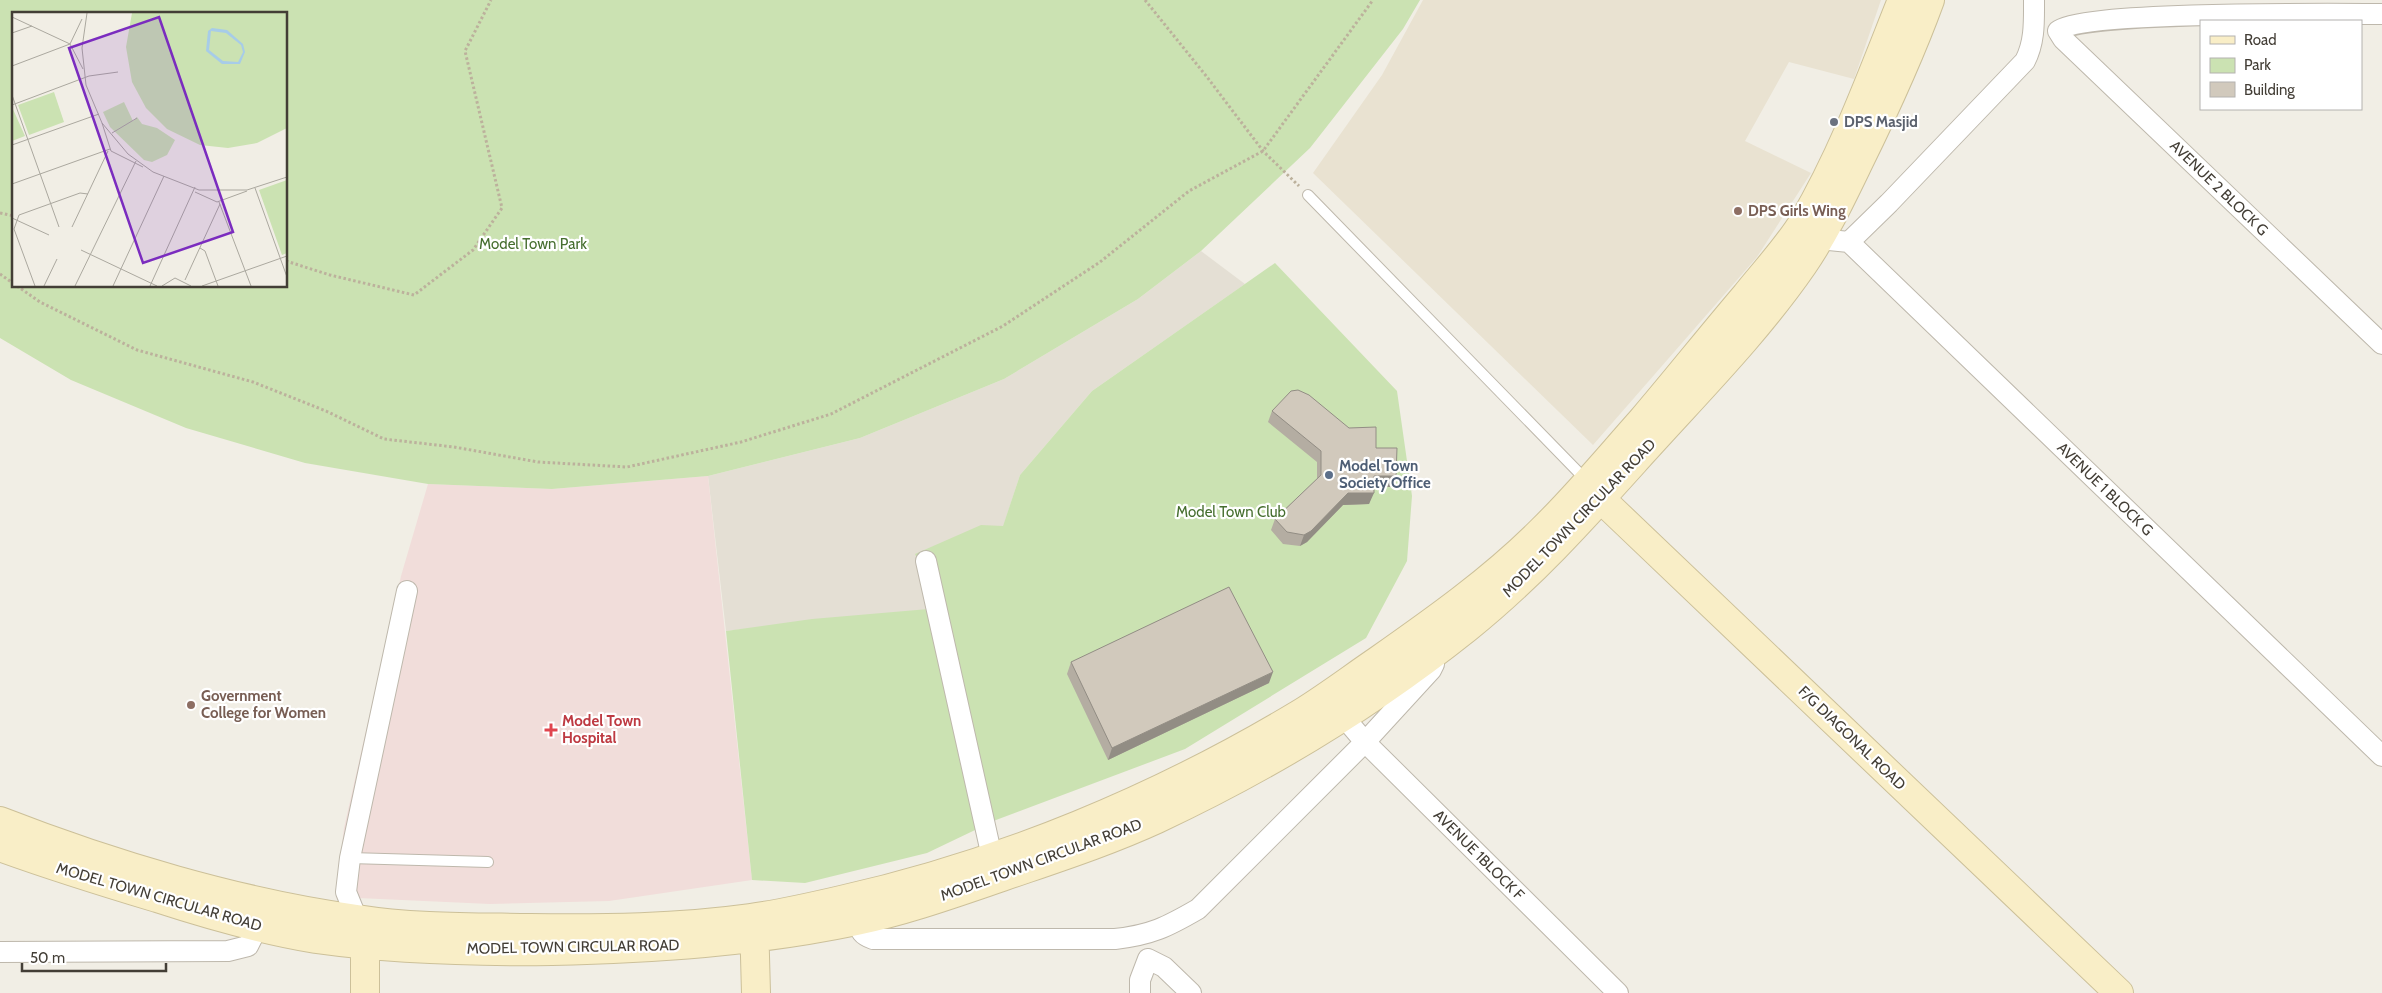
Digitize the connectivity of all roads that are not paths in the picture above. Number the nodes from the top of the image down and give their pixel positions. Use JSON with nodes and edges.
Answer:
{"nodes":[{"id":1,"x":1902,"y":0,"type":"edge"},
{"id":2,"x":1930,"y":0,"type":"edge"},
{"id":3,"x":2034,"y":0,"type":"edge"},
{"id":4,"x":2382,"y":14,"type":"edge"},
{"id":5,"x":2034,"y":31,"type":"junction"},
{"id":6,"x":2058,"y":31,"type":"junction"},
{"id":7,"x":1308,"y":195,"type":"road end"},
{"id":8,"x":1812,"y":229,"type":"junction"},
{"id":9,"x":1849,"y":242,"type":"junction"},
{"id":10,"x":2382,"y":344,"type":"edge"},
{"id":11,"x":1594,"y":490,"type":"junction"},
{"id":12,"x":926,"y":560,"type":"dead end"},
{"id":13,"x":407,"y":591,"type":"dead end"},
{"id":14,"x":1420,"y":630,"type":"junction"},
{"id":15,"x":1433,"y":653,"type":"junction"},
{"id":16,"x":1342,"y":716,"type":"junction"},
{"id":17,"x":1365,"y":742,"type":"junction"},
{"id":18,"x":2382,"y":756,"type":"edge"},
{"id":19,"x":0,"y":821,"type":"edge"},
{"id":20,"x":0,"y":847,"type":"edge"},
{"id":21,"x":350,"y":858,"type":"junction"},
{"id":22,"x":992,"y":858,"type":"junction"},
{"id":23,"x":488,"y":862,"type":"dead end"},
{"id":24,"x":859,"y":921,"type":"junction"},
{"id":25,"x":257,"y":928,"type":"junction"},
{"id":26,"x":755,"y":928,"type":"junction"},
{"id":27,"x":361,"y":932,"type":"junction"},
{"id":28,"x":1141,"y":936,"type":"junction"},
{"id":29,"x":0,"y":952,"type":"edge"},
{"id":30,"x":1148,"y":959,"type":"junction"},
{"id":31,"x":365,"y":993,"type":"edge"},
{"id":32,"x":756,"y":993,"type":"edge"},
{"id":33,"x":1140,"y":993,"type":"edge"},
{"id":34,"x":1190,"y":993,"type":"edge"},
{"id":35,"x":1618,"y":993,"type":"edge"},
{"id":36,"x":2119,"y":993,"type":"edge"}],
"edges":[{"from":1,"to":8,"type":"main road","name":"MODEL TOWN CIRCULAR ROAD"},
{"from":2,"to":8,"type":"main road","name":"MODEL TOWN CIRCULAR ROAD"},
{"from":3,"to":5,"type":"street"},
{"from":4,"to":6,"type":"street"},
{"from":5,"to":6,"type":"street"},
{"from":5,"to":9,"type":"street"},
{"from":6,"to":10,"type":"street","name":"AVENUE 2 BLOCK G"},
{"from":7,"to":11,"type":"lane"},
{"from":8,"to":9,"type":"street"},
{"from":8,"to":11,"type":"main road","name":"MODEL TOWN CIRCULAR ROAD"},
{"from":9,"to":18,"type":"street","name":"AVENUE 1 BLOCK G"},
{"from":11,"to":14,"type":"main road","name":"MODEL TOWN CIRCULAR ROAD"},
{"from":11,"to":15,"type":"main road","name":"MODEL TOWN CIRCULAR ROAD"},
{"from":11,"to":36,"type":"main road","name":"F/G DIAGONAL ROAD"},
{"from":12,"to":22,"type":"street"},
{"from":13,"to":21,"type":"street"},
{"from":14,"to":15,"type":"street"},
{"from":14,"to":22,"type":"main road","name":"MODEL TOWN CIRCULAR ROAD"},
{"from":15,"to":16,"type":"main road","name":"MODEL TOWN CIRCULAR ROAD"},
{"from":15,"to":17,"type":"street"},
{"from":16,"to":17,"type":"street","name":"AVENUE 1BLOCK F"},
{"from":16,"to":24,"type":"main road","name":"MODEL TOWN CIRCULAR ROAD"},
{"from":17,"to":28,"type":"street"},
{"from":17,"to":35,"type":"street","name":"AVENUE 1BLOCK F"},
{"from":19,"to":27,"type":"main road","name":"MODEL TOWN CIRCULAR ROAD"},
{"from":20,"to":25,"type":"main road","name":"MODEL TOWN CIRCULAR ROAD"},
{"from":21,"to":23,"type":"lane"},
{"from":21,"to":27,"type":"street"},
{"from":22,"to":26,"type":"main road","name":"MODEL TOWN CIRCULAR ROAD"},
{"from":24,"to":26,"type":"main road","name":"MODEL TOWN CIRCULAR ROAD"},
{"from":24,"to":28,"type":"street"},
{"from":25,"to":27,"type":"main road","name":"MODEL TOWN CIRCULAR ROAD"},
{"from":25,"to":29,"type":"street"},
{"from":26,"to":27,"type":"main road","name":"MODEL TOWN CIRCULAR ROAD"},
{"from":26,"to":32,"type":"main road"},
{"from":27,"to":31,"type":"main road"},
{"from":28,"to":30,"type":"street"},
{"from":30,"to":33,"type":"street"},
{"from":30,"to":34,"type":"street"}]}
